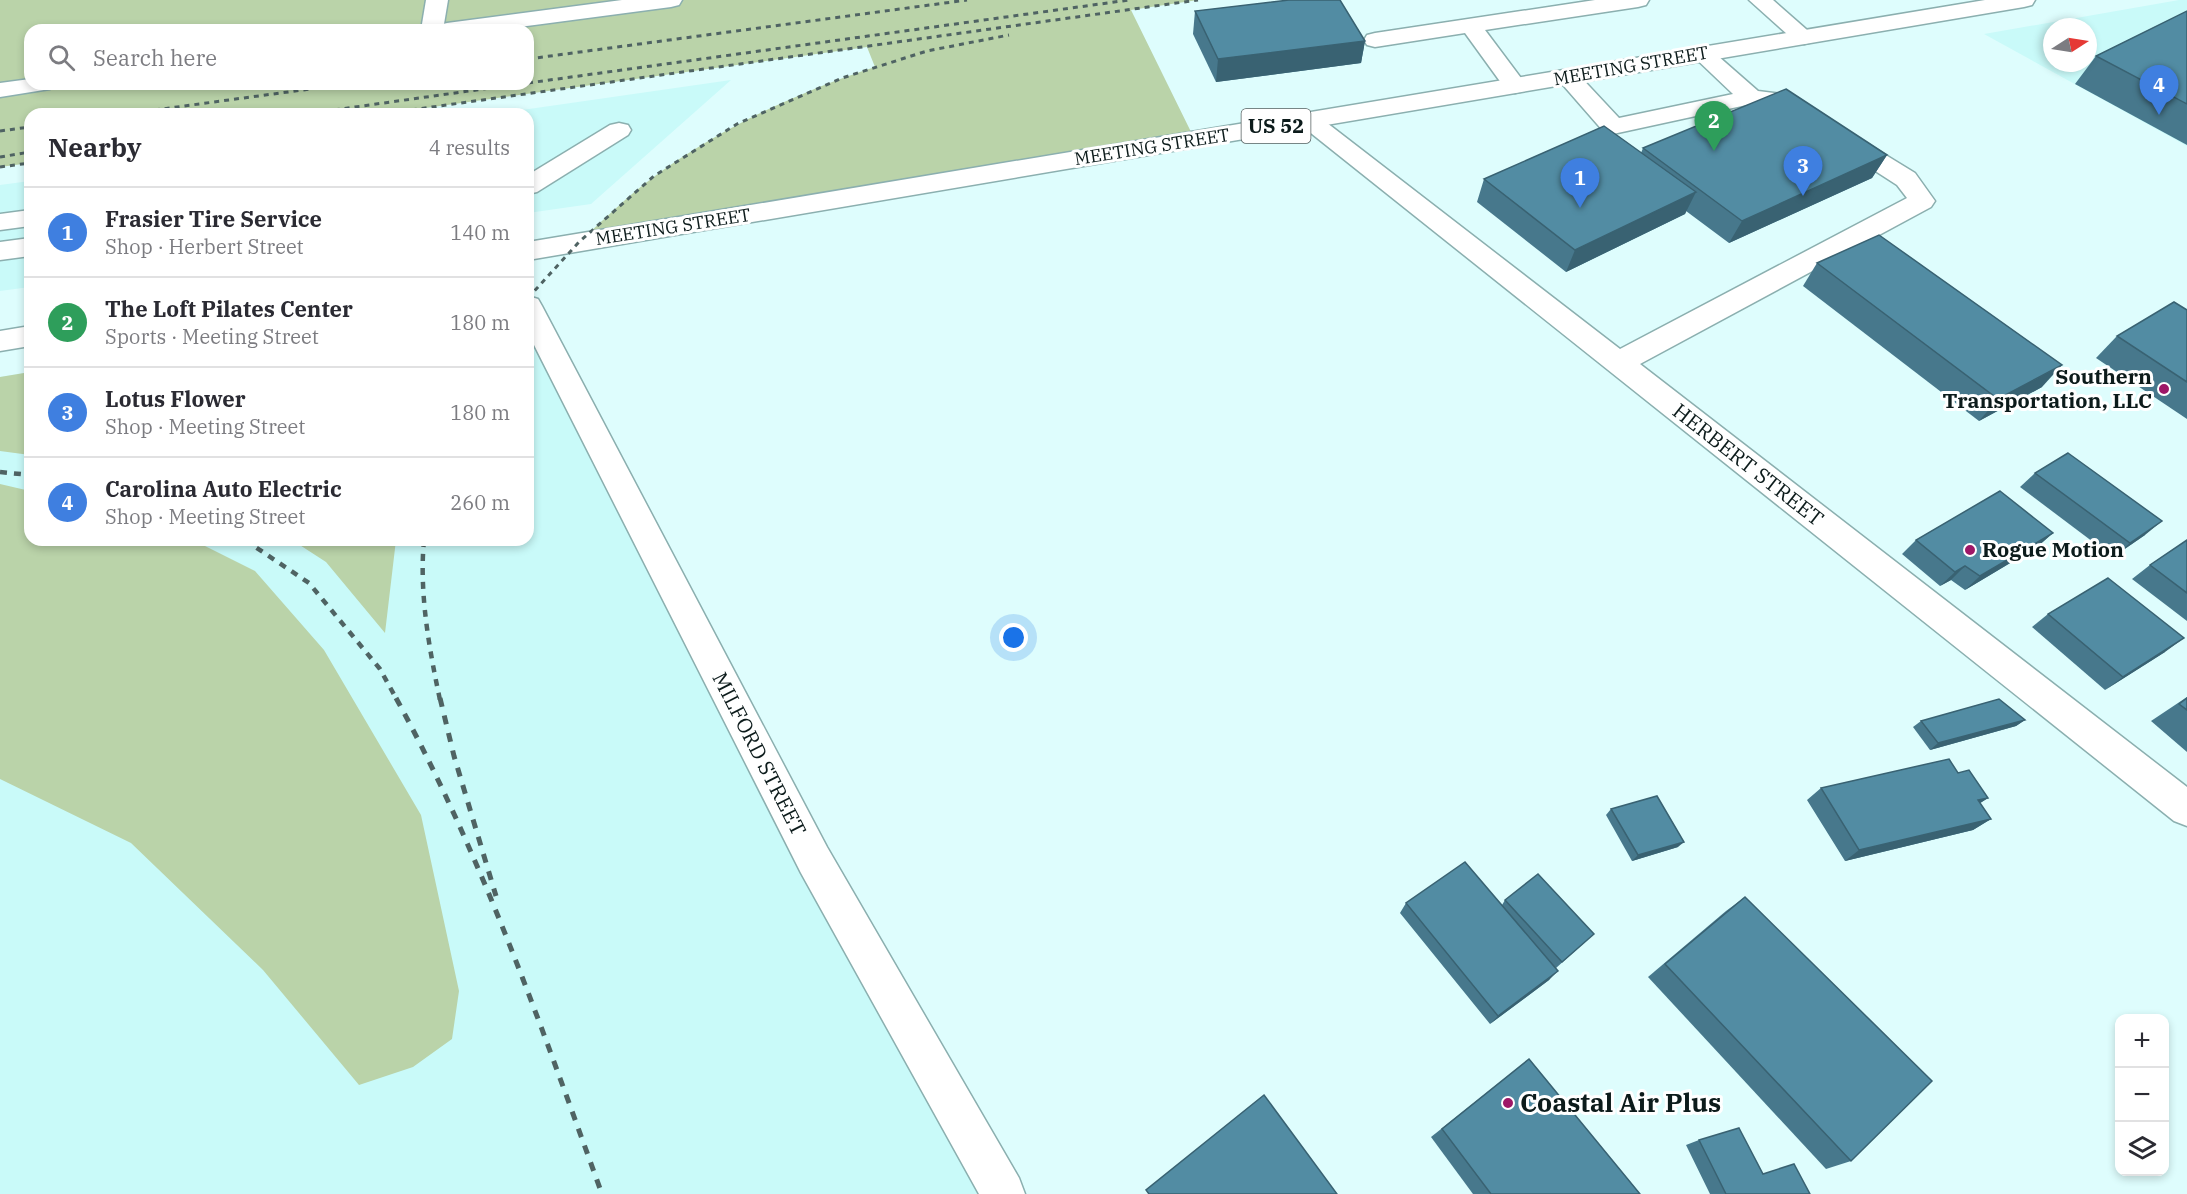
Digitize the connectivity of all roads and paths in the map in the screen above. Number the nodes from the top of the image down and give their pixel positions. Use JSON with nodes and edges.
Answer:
{"nodes":[{"id":1,"x":437,"y":0,"type":"edge"},
{"id":2,"x":671,"y":0,"type":"edge"},
{"id":3,"x":1638,"y":0,"type":"edge"},
{"id":4,"x":1760,"y":0,"type":"edge"},
{"id":5,"x":2025,"y":0,"type":"edge"},
{"id":6,"x":433,"y":24,"type":"edge"},
{"id":7,"x":492,"y":24,"type":"edge"},
{"id":8,"x":1470,"y":25,"type":"junction"},
{"id":9,"x":1804,"y":37,"type":"junction"},
{"id":10,"x":1375,"y":40,"type":"dead end"},
{"id":11,"x":1702,"y":54,"type":"junction"},
{"id":12,"x":1568,"y":77,"type":"junction"},
{"id":13,"x":1515,"y":86,"type":"junction"},
{"id":14,"x":24,"y":87,"type":"edge"},
{"id":15,"x":0,"y":90,"type":"edge"},
{"id":16,"x":1751,"y":97,"type":"junction"},
{"id":17,"x":1310,"y":121,"type":"junction"},
{"id":18,"x":619,"y":130,"type":"dead end"},
{"id":19,"x":534,"y":182,"type":"edge"},
{"id":20,"x":24,"y":219,"type":"edge"},
{"id":21,"x":0,"y":222,"type":"edge"},
{"id":22,"x":24,"y":248,"type":"edge"},
{"id":23,"x":534,"y":250,"type":"edge"},
{"id":24,"x":0,"y":251,"type":"edge"},
{"id":25,"x":534,"y":318,"type":"edge"},
{"id":26,"x":24,"y":337,"type":"edge"},
{"id":27,"x":0,"y":341,"type":"edge"},
{"id":28,"x":1618,"y":363,"type":"junction"},
{"id":29,"x":2187,"y":809,"type":"edge"},
{"id":30,"x":1004,"y":1194,"type":"edge"}],
"edges":[{"from":1,"to":6,"type":"main road"},
{"from":2,"to":7,"type":"main road"},
{"from":3,"to":8,"type":"main road"},
{"from":4,"to":9,"type":"main road"},
{"from":5,"to":9,"type":"main road","name":"MEETING STREET","number":"US 52"},
{"from":8,"to":10,"type":"main road"},
{"from":8,"to":13,"type":"main road"},
{"from":9,"to":11,"type":"main road","name":"MEETING STREET","number":"US 52"},
{"from":11,"to":12,"type":"main road","name":"MEETING STREET","number":"US 52"},
{"from":11,"to":16,"type":"main road"},
{"from":12,"to":13,"type":"main road","name":"MEETING STREET","number":"US 52"},
{"from":12,"to":16,"type":"main road"},
{"from":13,"to":17,"type":"main road","name":"MEETING STREET","number":"US 52"},
{"from":14,"to":15,"type":"main road"},
{"from":16,"to":28,"type":"main road"},
{"from":17,"to":23,"type":"main road","name":"MEETING STREET","number":"US 52"},
{"from":17,"to":28,"type":"main road","name":"HERBERT STREET"},
{"from":18,"to":19,"type":"main road"},
{"from":20,"to":21,"type":"main road"},
{"from":22,"to":24,"type":"main road"},
{"from":25,"to":30,"type":"main road","name":"MILFORD STREET"},
{"from":26,"to":27,"type":"main road"},
{"from":28,"to":29,"type":"main road","name":"HERBERT STREET"}]}
